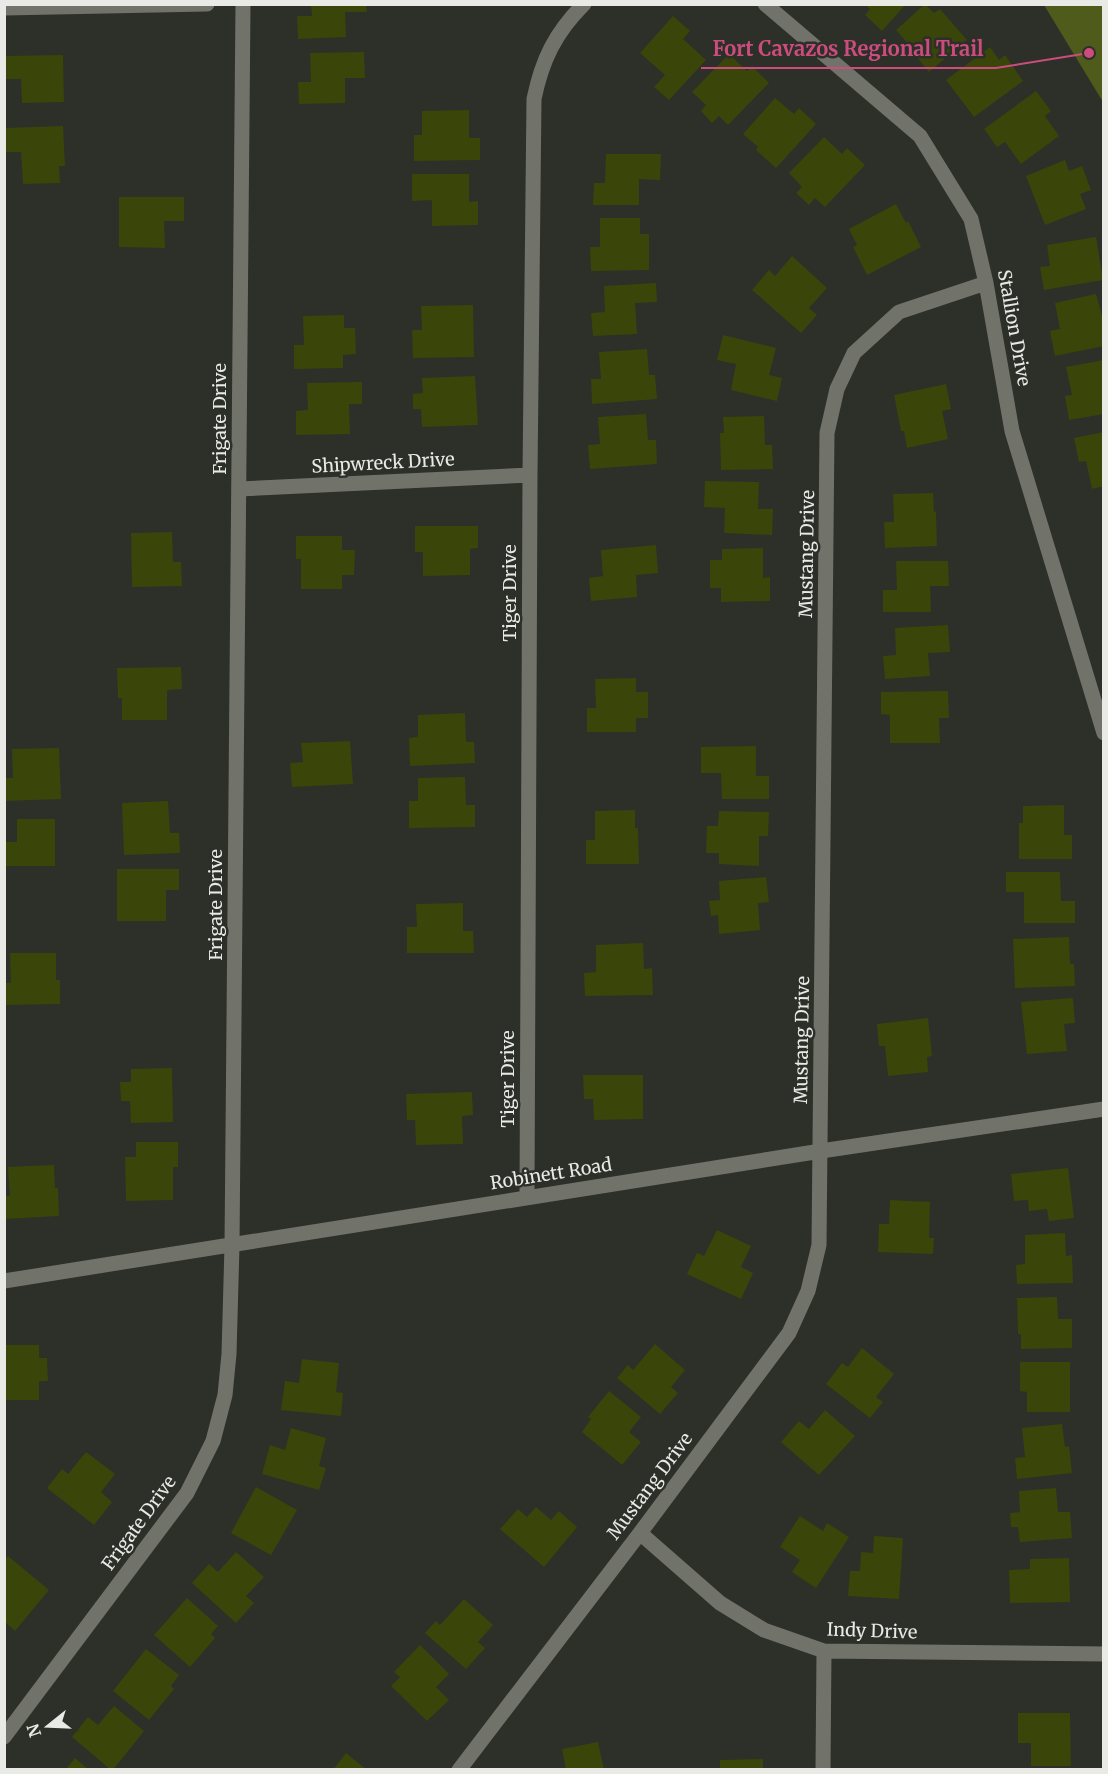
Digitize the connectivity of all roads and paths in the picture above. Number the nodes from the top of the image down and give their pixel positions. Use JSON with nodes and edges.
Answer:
{"nodes":[{"id":1,"x":207,"y":4,"type":"edge"},
{"id":2,"x":243,"y":4,"type":"edge"},
{"id":3,"x":584,"y":4,"type":"edge"},
{"id":4,"x":765,"y":4,"type":"edge"},
{"id":5,"x":4,"y":8,"type":"edge"},
{"id":6,"x":987,"y":283,"type":"junction"},
{"id":7,"x":530,"y":475,"type":"junction"},
{"id":8,"x":239,"y":489,"type":"junction"},
{"id":9,"x":1104,"y":734,"type":"edge"},
{"id":10,"x":1104,"y":1109,"type":"edge"},
{"id":11,"x":821,"y":1151,"type":"junction"},
{"id":12,"x":527,"y":1197,"type":"junction"},
{"id":13,"x":232,"y":1246,"type":"junction"},
{"id":14,"x":4,"y":1281,"type":"edge"},
{"id":15,"x":640,"y":1533,"type":"junction"},
{"id":16,"x":824,"y":1651,"type":"junction"},
{"id":17,"x":1104,"y":1654,"type":"edge"},
{"id":18,"x":4,"y":1737,"type":"edge"},
{"id":19,"x":459,"y":1770,"type":"edge"},
{"id":20,"x":823,"y":1770,"type":"edge"}],
"edges":[{"from":1,"to":5,"type":"street"},
{"from":2,"to":8,"type":"street","name":"Frigate Drive"},
{"from":3,"to":7,"type":"street","name":"Tiger Drive"},
{"from":4,"to":6,"type":"street","name":"Stallion Drive"},
{"from":6,"to":9,"type":"street","name":"Stallion Drive"},
{"from":6,"to":11,"type":"street","name":"Mustang Drive"},
{"from":7,"to":8,"type":"street","name":"Shipwreck Drive"},
{"from":7,"to":12,"type":"street","name":"Tiger Drive"},
{"from":8,"to":13,"type":"street","name":"Frigate Drive"},
{"from":10,"to":11,"type":"street","name":"Robinett Road"},
{"from":11,"to":12,"type":"street","name":"Robinett Road"},
{"from":11,"to":15,"type":"street","name":"Mustang Drive"},
{"from":12,"to":13,"type":"street","name":"Robinett Road"},
{"from":13,"to":14,"type":"street","name":"Robinett Road"},
{"from":13,"to":18,"type":"street","name":"Frigate Drive"},
{"from":15,"to":16,"type":"street","name":"Indy Drive"},
{"from":15,"to":19,"type":"street","name":"Mustang Drive"},
{"from":16,"to":17,"type":"street","name":"Indy Drive"},
{"from":16,"to":20,"type":"street"}]}
